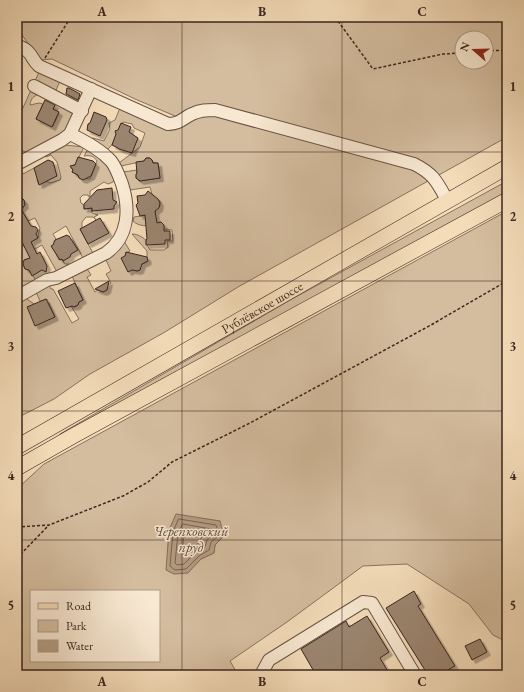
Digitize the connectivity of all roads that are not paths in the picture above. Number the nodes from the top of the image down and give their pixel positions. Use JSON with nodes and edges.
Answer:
{"nodes":[{"id":1,"x":17,"y":45,"type":"edge"},
{"id":2,"x":34,"y":86,"type":"dead end"},
{"id":3,"x":91,"y":89,"type":"junction"},
{"id":4,"x":82,"y":111,"type":"junction"},
{"id":5,"x":70,"y":134,"type":"junction"},
{"id":6,"x":17,"y":164,"type":"edge"},
{"id":7,"x":507,"y":167,"type":"edge"},
{"id":8,"x":447,"y":200,"type":"junction"},
{"id":9,"x":507,"y":200,"type":"edge"},
{"id":10,"x":19,"y":292,"type":"edge"},
{"id":11,"x":17,"y":447,"type":"edge"},
{"id":12,"x":17,"y":468,"type":"edge"},
{"id":13,"x":262,"y":675,"type":"edge"},
{"id":14,"x":415,"y":675,"type":"edge"}],
"edges":[{"from":1,"to":3,"type":"street"},
{"from":2,"to":4,"type":"street"},
{"from":3,"to":4,"type":"street"},
{"from":3,"to":8,"type":"street"},
{"from":4,"to":5,"type":"street"},
{"from":5,"to":6,"type":"street"},
{"from":5,"to":10,"type":"street"},
{"from":7,"to":8,"type":"main road","name":"Рублёвское шоссе"},
{"from":8,"to":11,"type":"main road","name":"Рублёвское шоссе"},
{"from":9,"to":12,"type":"main road","name":"Рублёвское шоссе"},
{"from":13,"to":14,"type":"street"}]}
